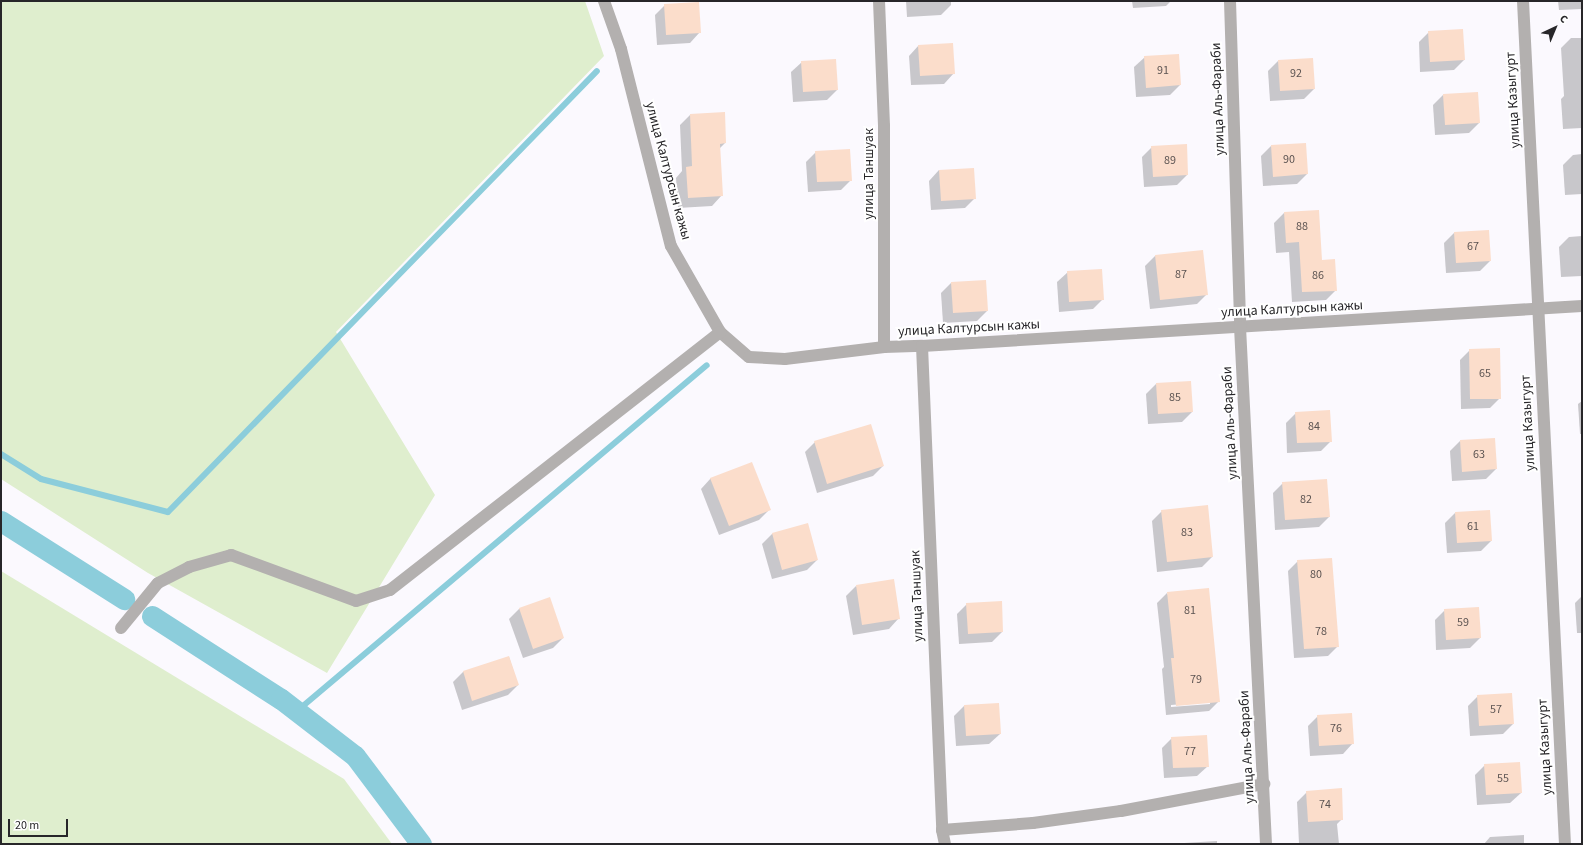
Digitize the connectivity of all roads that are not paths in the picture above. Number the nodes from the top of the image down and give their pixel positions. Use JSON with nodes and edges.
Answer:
{"nodes":[{"id":1,"x":604,"y":1,"type":"edge"},
{"id":2,"x":879,"y":1,"type":"edge"},
{"id":3,"x":1230,"y":1,"type":"edge"},
{"id":4,"x":1524,"y":1,"type":"edge"},
{"id":5,"x":1582,"y":306,"type":"edge"},
{"id":6,"x":1538,"y":309,"type":"junction"},
{"id":7,"x":1240,"y":327,"type":"junction"},
{"id":8,"x":720,"y":332,"type":"junction"},
{"id":9,"x":922,"y":346,"type":"junction"},
{"id":10,"x":884,"y":347,"type":"junction"},
{"id":11,"x":121,"y":628,"type":"dead end"},
{"id":12,"x":1264,"y":784,"type":"junction"},
{"id":13,"x":942,"y":830,"type":"junction"},
{"id":14,"x":945,"y":844,"type":"edge"},
{"id":15,"x":1266,"y":844,"type":"edge"},
{"id":16,"x":1565,"y":844,"type":"edge"}],
"edges":[{"from":1,"to":8,"type":"street","name":"улица Калтурсын кажы"},
{"from":2,"to":10,"type":"street","name":"улица Таншуак"},
{"from":3,"to":7,"type":"street","name":"улица Аль-Фараби"},
{"from":4,"to":6,"type":"street","name":"улица Казыгурт"},
{"from":5,"to":6,"type":"street","name":"улица Калтурсын кажы"},
{"from":6,"to":7,"type":"street","name":"улица Калтурсын кажы"},
{"from":6,"to":16,"type":"street","name":"улица Казыгурт"},
{"from":7,"to":9,"type":"street","name":"улица Калтурсын кажы"},
{"from":7,"to":12,"type":"street","name":"улица Аль-Фараби"},
{"from":8,"to":10,"type":"street","name":"улица Калтурсын кажы"},
{"from":8,"to":11,"type":"street"},
{"from":9,"to":10,"type":"street","name":"улица Калтурсын кажы"},
{"from":9,"to":13,"type":"street","name":"улица Таншуак"},
{"from":12,"to":13,"type":"street"},
{"from":12,"to":15,"type":"street","name":"улица Аль-Фараби"},
{"from":13,"to":14,"type":"street","name":"улица Таншуак"}]}
